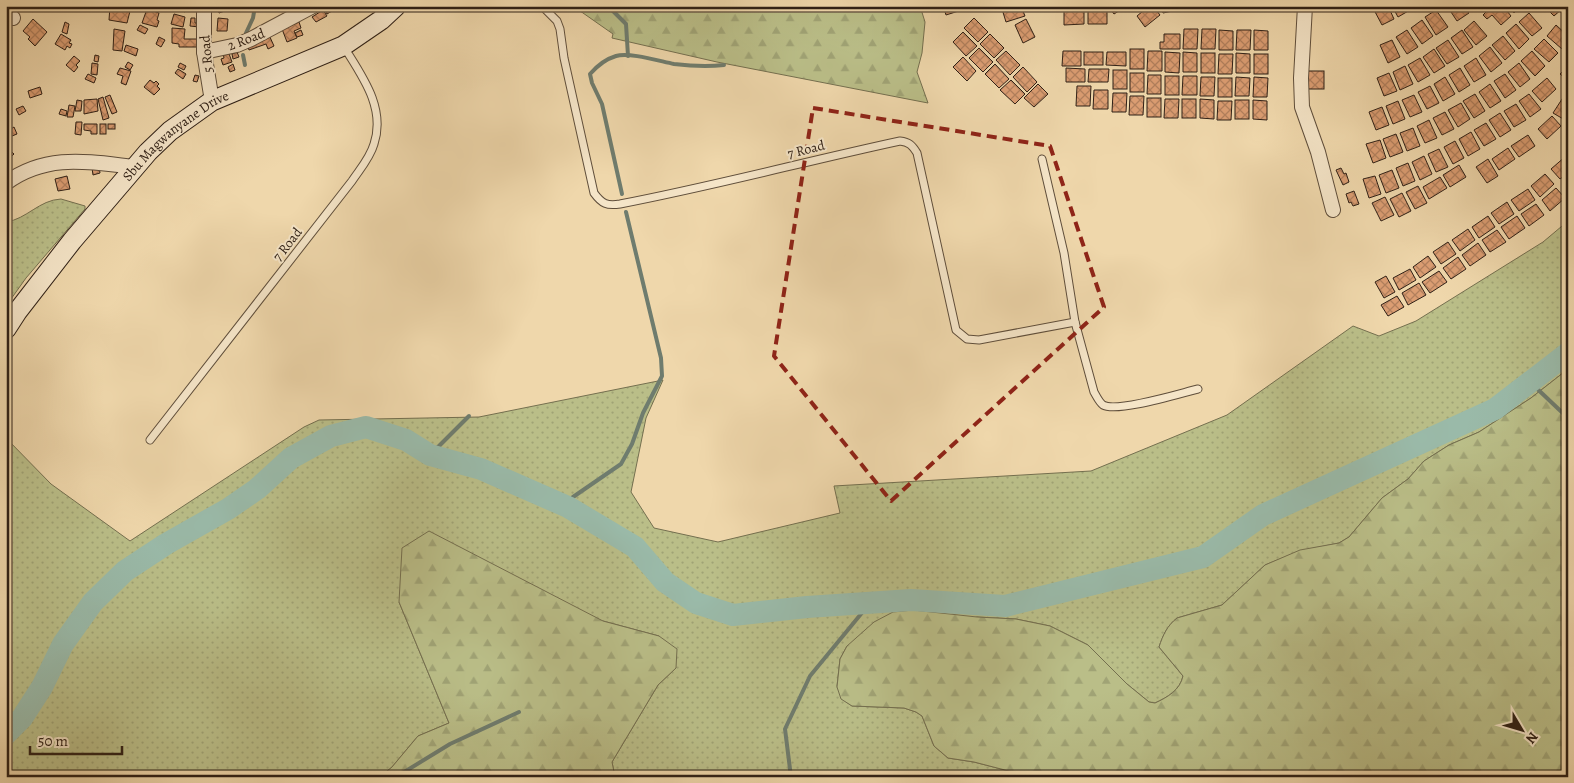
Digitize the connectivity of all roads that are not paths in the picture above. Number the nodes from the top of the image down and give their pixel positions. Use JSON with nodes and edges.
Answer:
{"nodes":[{"id":1,"x":204,"y":6,"type":"edge"},
{"id":2,"x":313,"y":6,"type":"edge"},
{"id":3,"x":396,"y":6,"type":"edge"},
{"id":4,"x":542,"y":6,"type":"edge"},
{"id":5,"x":1305,"y":6,"type":"edge"},
{"id":6,"x":343,"y":46,"type":"junction"},
{"id":7,"x":204,"y":52,"type":"junction"},
{"id":8,"x":212,"y":101,"type":"junction"},
{"id":9,"x":1042,"y":159,"type":"dead end"},
{"id":10,"x":135,"y":167,"type":"junction"},
{"id":11,"x":6,"y":182,"type":"edge"},
{"id":12,"x":1333,"y":210,"type":"dead end"},
{"id":13,"x":1075,"y":322,"type":"junction"},
{"id":14,"x":6,"y":329,"type":"edge"},
{"id":15,"x":1198,"y":389,"type":"dead end"},
{"id":16,"x":150,"y":440,"type":"dead end"}],
"edges":[{"from":1,"to":7,"type":"street","name":"5 Road"},
{"from":2,"to":7,"type":"street","name":"2 Road"},
{"from":3,"to":6,"type":"main road","name":"Sbu Magwanyane Drive"},
{"from":4,"to":13,"type":"lane","name":"7 Road"},
{"from":5,"to":12,"type":"street"},
{"from":6,"to":8,"type":"main road","name":"Sbu Magwanyane Drive"},
{"from":6,"to":16,"type":"lane","name":"7 Road"},
{"from":7,"to":8,"type":"street","name":"5 Road"},
{"from":8,"to":10,"type":"main road","name":"Sbu Magwanyane Drive"},
{"from":9,"to":13,"type":"lane"},
{"from":10,"to":11,"type":"street"},
{"from":10,"to":14,"type":"main road","name":"Sbu Magwanyane Drive"},
{"from":13,"to":15,"type":"lane"}]}
